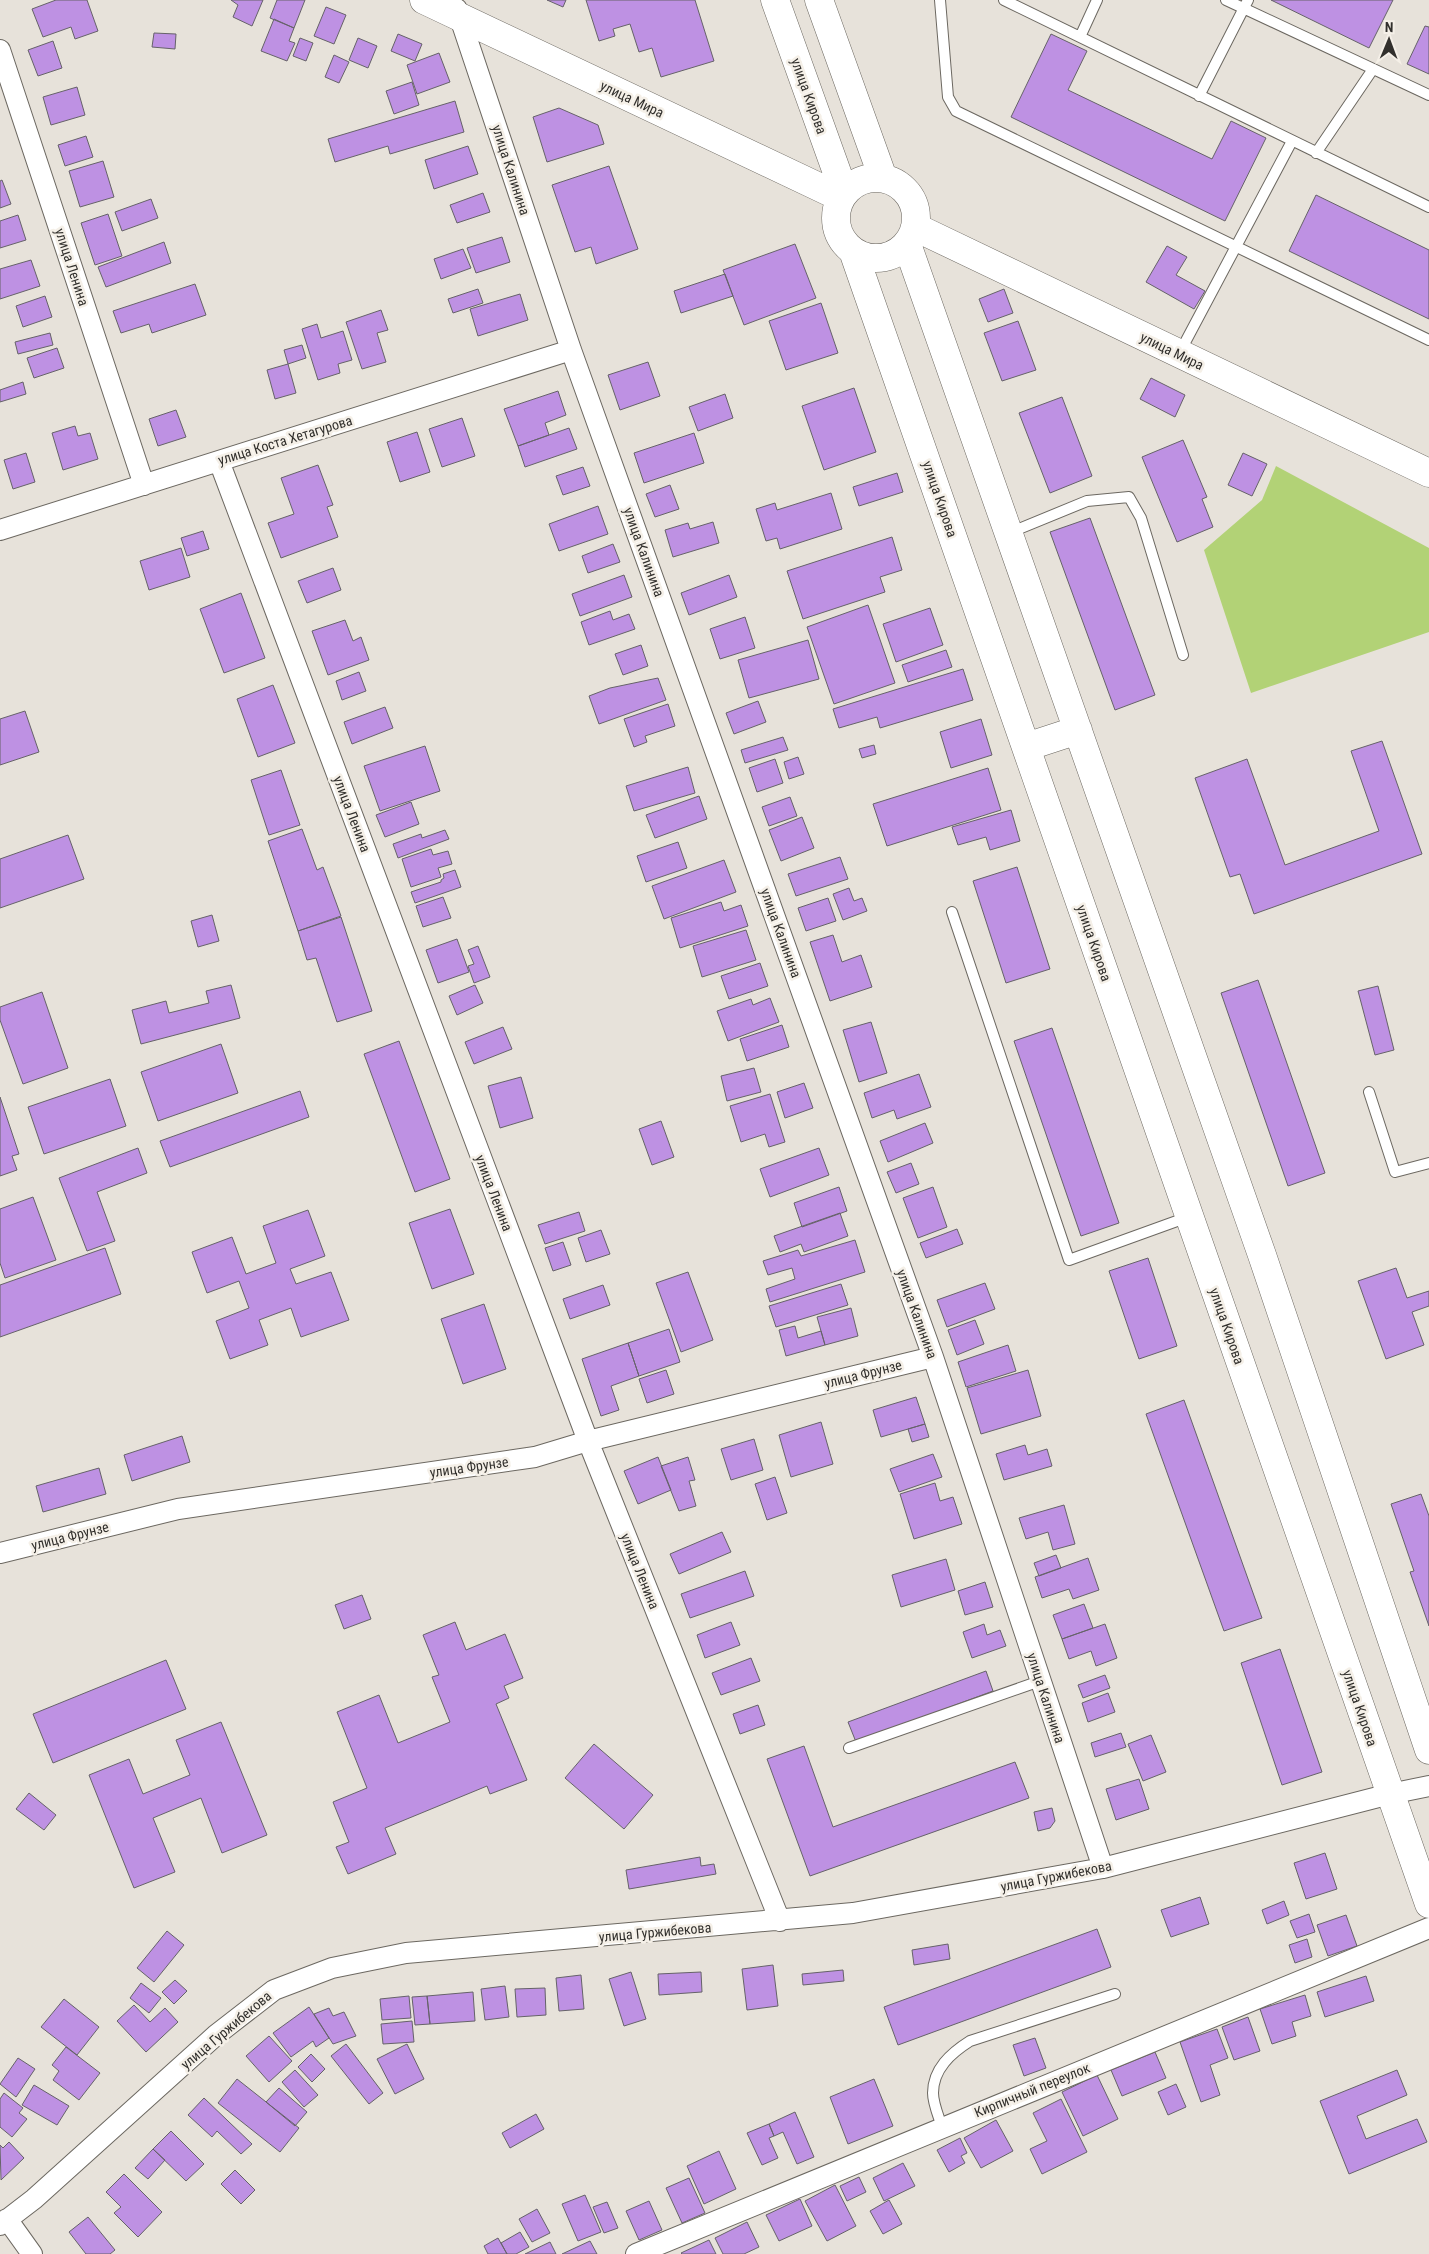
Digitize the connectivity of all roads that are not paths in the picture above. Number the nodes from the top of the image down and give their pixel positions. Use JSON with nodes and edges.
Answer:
{"nodes":[{"id":1,"x":424,"y":0,"type":"edge"},
{"id":2,"x":775,"y":0,"type":"edge"},
{"id":3,"x":819,"y":0,"type":"edge"},
{"id":4,"x":940,"y":0,"type":"edge"},
{"id":5,"x":1004,"y":0,"type":"edge"},
{"id":6,"x":1097,"y":0,"type":"edge"},
{"id":7,"x":1226,"y":0,"type":"edge"},
{"id":8,"x":1246,"y":4,"type":"edge"},
{"id":9,"x":457,"y":9,"type":"edge"},
{"id":10,"x":1080,"y":38,"type":"junction"},
{"id":11,"x":0,"y":50,"type":"edge"},
{"id":12,"x":1373,"y":69,"type":"junction"},
{"id":13,"x":1429,"y":95,"type":"edge"},
{"id":14,"x":1199,"y":96,"type":"junction"},
{"id":15,"x":1292,"y":141,"type":"junction"},
{"id":16,"x":1316,"y":153,"type":"junction"},
{"id":17,"x":884,"y":178,"type":"junction"},
{"id":18,"x":842,"y":195,"type":"junction"},
{"id":19,"x":1429,"y":207,"type":"edge"},
{"id":20,"x":911,"y":236,"type":"junction"},
{"id":21,"x":1237,"y":247,"type":"junction"},
{"id":22,"x":853,"y":252,"type":"junction"},
{"id":23,"x":1429,"y":340,"type":"edge"},
{"id":24,"x":571,"y":350,"type":"junction"},
{"id":25,"x":1179,"y":354,"type":"junction"},
{"id":26,"x":219,"y":461,"type":"junction"},
{"id":27,"x":1429,"y":472,"type":"edge"},
{"id":28,"x":144,"y":485,"type":"junction"},
{"id":29,"x":0,"y":530,"type":"edge"},
{"id":30,"x":1008,"y":533,"type":"junction"},
{"id":31,"x":1183,"y":655,"type":"dead end"},
{"id":32,"x":1078,"y":730,"type":"junction"},
{"id":33,"x":1026,"y":747,"type":"junction"},
{"id":34,"x":952,"y":912,"type":"dead end"},
{"id":35,"x":1369,"y":1092,"type":"dead end"},
{"id":36,"x":1429,"y":1163,"type":"edge"},
{"id":37,"x":1189,"y":1217,"type":"junction"},
{"id":38,"x":933,"y":1357,"type":"junction"},
{"id":39,"x":588,"y":1441,"type":"junction"},
{"id":40,"x":0,"y":1553,"type":"edge"},
{"id":41,"x":1040,"y":1681,"type":"junction"},
{"id":42,"x":849,"y":1748,"type":"dead end"},
{"id":43,"x":1429,"y":1750,"type":"edge"},
{"id":44,"x":1429,"y":1786,"type":"edge"},
{"id":45,"x":1390,"y":1794,"type":"junction"},
{"id":46,"x":1102,"y":1868,"type":"junction"},
{"id":47,"x":1429,"y":1904,"type":"edge"},
{"id":48,"x":780,"y":1921,"type":"junction"},
{"id":49,"x":1429,"y":1928,"type":"edge"},
{"id":50,"x":1115,"y":1994,"type":"dead end"},
{"id":51,"x":942,"y":2127,"type":"junction"},
{"id":52,"x":4,"y":2222,"type":"edge"},
{"id":53,"x":32,"y":2254,"type":"edge"},
{"id":54,"x":636,"y":2254,"type":"edge"}],
"edges":[{"from":1,"to":9,"type":"street","name":"улица Мира"},
{"from":2,"to":18,"type":"street","name":"улица Кирова"},
{"from":3,"to":17,"type":"street"},
{"from":4,"to":21,"type":"lane"},
{"from":5,"to":10,"type":"lane"},
{"from":6,"to":10,"type":"lane"},
{"from":7,"to":8,"type":"lane"},
{"from":8,"to":12,"type":"lane"},
{"from":8,"to":14,"type":"lane"},
{"from":9,"to":18,"type":"street","name":"улица Мира"},
{"from":9,"to":24,"type":"street","name":"улица Калинина"},
{"from":10,"to":14,"type":"lane"},
{"from":11,"to":28,"type":"street","name":"улица Ленина"},
{"from":12,"to":13,"type":"lane"},
{"from":12,"to":16,"type":"lane"},
{"from":14,"to":15,"type":"lane"},
{"from":15,"to":16,"type":"lane"},
{"from":15,"to":21,"type":"lane"},
{"from":16,"to":19,"type":"lane"},
{"from":17,"to":18,"type":"street"},
{"from":17,"to":20,"type":"street"},
{"from":18,"to":22,"type":"street","name":"улица Кирова"},
{"from":20,"to":22,"type":"street"},
{"from":20,"to":25,"type":"street","name":"улица Мира"},
{"from":20,"to":30,"type":"street"},
{"from":21,"to":23,"type":"lane"},
{"from":21,"to":25,"type":"lane"},
{"from":22,"to":33,"type":"street","name":"улица Кирова"},
{"from":24,"to":26,"type":"street","name":"улица Коста Хетагурова"},
{"from":24,"to":38,"type":"street","name":"улица Калинина"},
{"from":25,"to":27,"type":"street","name":"улица Мира"},
{"from":26,"to":28,"type":"street","name":"улица Коста Хетагурова"},
{"from":26,"to":39,"type":"street","name":"улица Ленина"},
{"from":28,"to":29,"type":"street","name":"улица Коста Хетагурова"},
{"from":30,"to":31,"type":"lane"},
{"from":30,"to":32,"type":"street"},
{"from":32,"to":33,"type":"street"},
{"from":32,"to":43,"type":"street"},
{"from":33,"to":37,"type":"street","name":"улица Кирова"},
{"from":34,"to":37,"type":"lane"},
{"from":35,"to":36,"type":"lane"},
{"from":37,"to":45,"type":"street","name":"улица Кирова"},
{"from":38,"to":39,"type":"street","name":"улица Фрунзе"},
{"from":38,"to":41,"type":"street","name":"улица Калинина"},
{"from":39,"to":40,"type":"street","name":"улица Фрунзе"},
{"from":39,"to":48,"type":"street","name":"улица Ленина"},
{"from":41,"to":42,"type":"lane"},
{"from":41,"to":46,"type":"street","name":"улица Калинина"},
{"from":44,"to":45,"type":"street","name":"улица Гуржибекова"},
{"from":45,"to":46,"type":"street","name":"улица Гуржибекова"},
{"from":45,"to":47,"type":"street","name":"улица Кирова"},
{"from":46,"to":48,"type":"street","name":"улица Гуржибекова"},
{"from":48,"to":52,"type":"street","name":"улица Гуржибекова"},
{"from":49,"to":51,"type":"street","name":"Кирпичный переулок"},
{"from":50,"to":51,"type":"lane"},
{"from":51,"to":54,"type":"street","name":"Кирпичный переулок"},
{"from":52,"to":53,"type":"street"}]}
